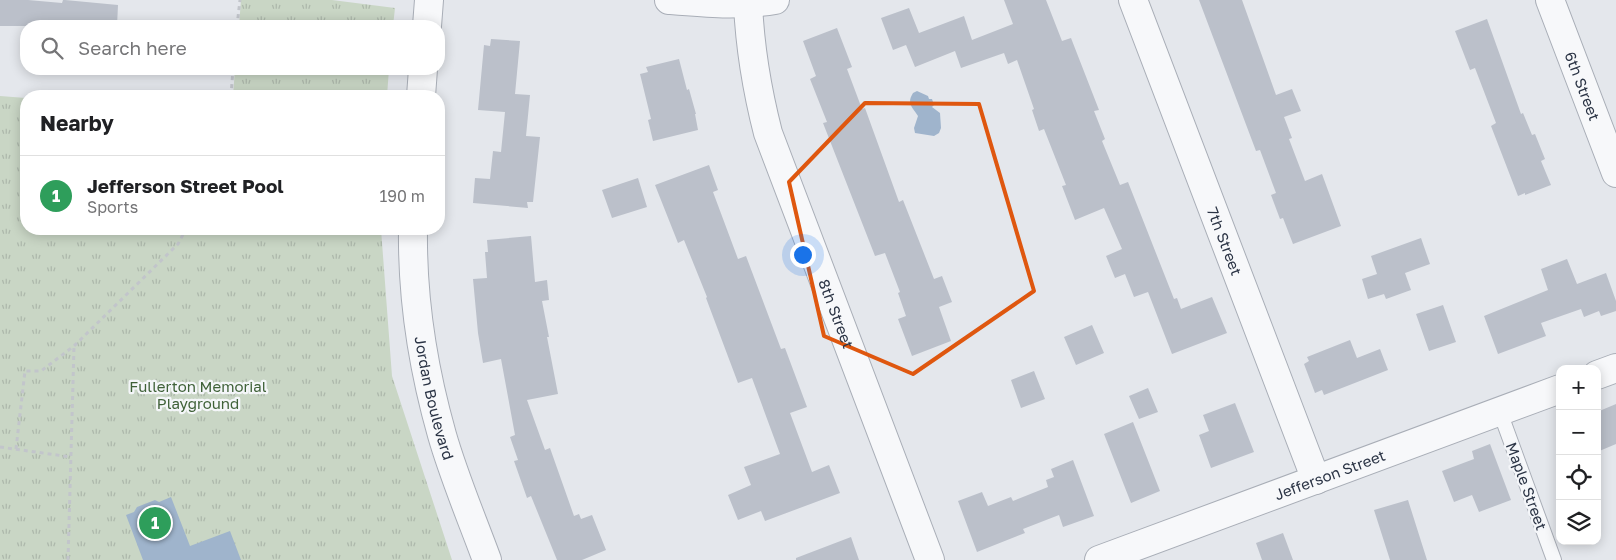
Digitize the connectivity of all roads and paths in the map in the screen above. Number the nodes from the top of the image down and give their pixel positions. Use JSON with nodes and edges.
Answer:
{"nodes":[{"id":1,"x":240,"y":0,"type":"edge"},
{"id":2,"x":429,"y":0,"type":"edge"},
{"id":3,"x":669,"y":0,"type":"edge"},
{"id":4,"x":775,"y":0,"type":"edge"},
{"id":5,"x":1134,"y":0,"type":"edge"},
{"id":6,"x":1550,"y":0,"type":"edge"},
{"id":7,"x":748,"y":4,"type":"junction"},
{"id":8,"x":238,"y":20,"type":"edge"},
{"id":9,"x":427,"y":20,"type":"edge"},
{"id":10,"x":233,"y":75,"type":"edge"},
{"id":11,"x":423,"y":75,"type":"edge"},
{"id":12,"x":231,"y":90,"type":"edge"},
{"id":13,"x":421,"y":90,"type":"edge"},
{"id":14,"x":1607,"y":122,"type":"edge"},
{"id":15,"x":1616,"y":173,"type":"edge"},
{"id":16,"x":183,"y":235,"type":"edge"},
{"id":17,"x":413,"y":235,"type":"edge"},
{"id":18,"x":74,"y":346,"type":"junction"},
{"id":19,"x":1616,"y":368,"type":"edge"},
{"id":20,"x":1601,"y":374,"type":"edge"},
{"id":21,"x":1556,"y":391,"type":"edge"},
{"id":22,"x":1500,"y":412,"type":"junction"},
{"id":23,"x":0,"y":447,"type":"edge"},
{"id":24,"x":16,"y":449,"type":"junction"},
{"id":25,"x":71,"y":457,"type":"junction"},
{"id":26,"x":1316,"y":480,"type":"junction"},
{"id":27,"x":1135,"y":554,"type":"edge"},
{"id":28,"x":68,"y":560,"type":"edge"},
{"id":29,"x":487,"y":560,"type":"edge"},
{"id":30,"x":930,"y":560,"type":"edge"},
{"id":31,"x":1099,"y":560,"type":"edge"},
{"id":32,"x":1554,"y":560,"type":"edge"}],
"edges":[{"from":1,"to":8,"type":"path"},
{"from":2,"to":9,"type":"street"},
{"from":3,"to":7,"type":"street"},
{"from":4,"to":7,"type":"street"},
{"from":5,"to":26,"type":"street","name":"7th Street"},
{"from":6,"to":14,"type":"street","name":"6th Street"},
{"from":7,"to":30,"type":"street","name":"8th Street"},
{"from":10,"to":12,"type":"path"},
{"from":11,"to":13,"type":"street"},
{"from":14,"to":15,"type":"street","name":"6th Street"},
{"from":16,"to":18,"type":"path"},
{"from":17,"to":29,"type":"street","name":"Jordan Boulevard"},
{"from":18,"to":24,"type":"path"},
{"from":18,"to":25,"type":"path"},
{"from":19,"to":20,"type":"street"},
{"from":21,"to":22,"type":"street","name":"Jefferson Street"},
{"from":22,"to":26,"type":"street","name":"Jefferson Street"},
{"from":22,"to":32,"type":"lane","name":"Maple Street"},
{"from":23,"to":24,"type":"path"},
{"from":24,"to":25,"type":"path"},
{"from":25,"to":28,"type":"path"},
{"from":26,"to":27,"type":"street","name":"Jefferson Street"},
{"from":27,"to":31,"type":"street","name":"Jefferson Street"}]}
